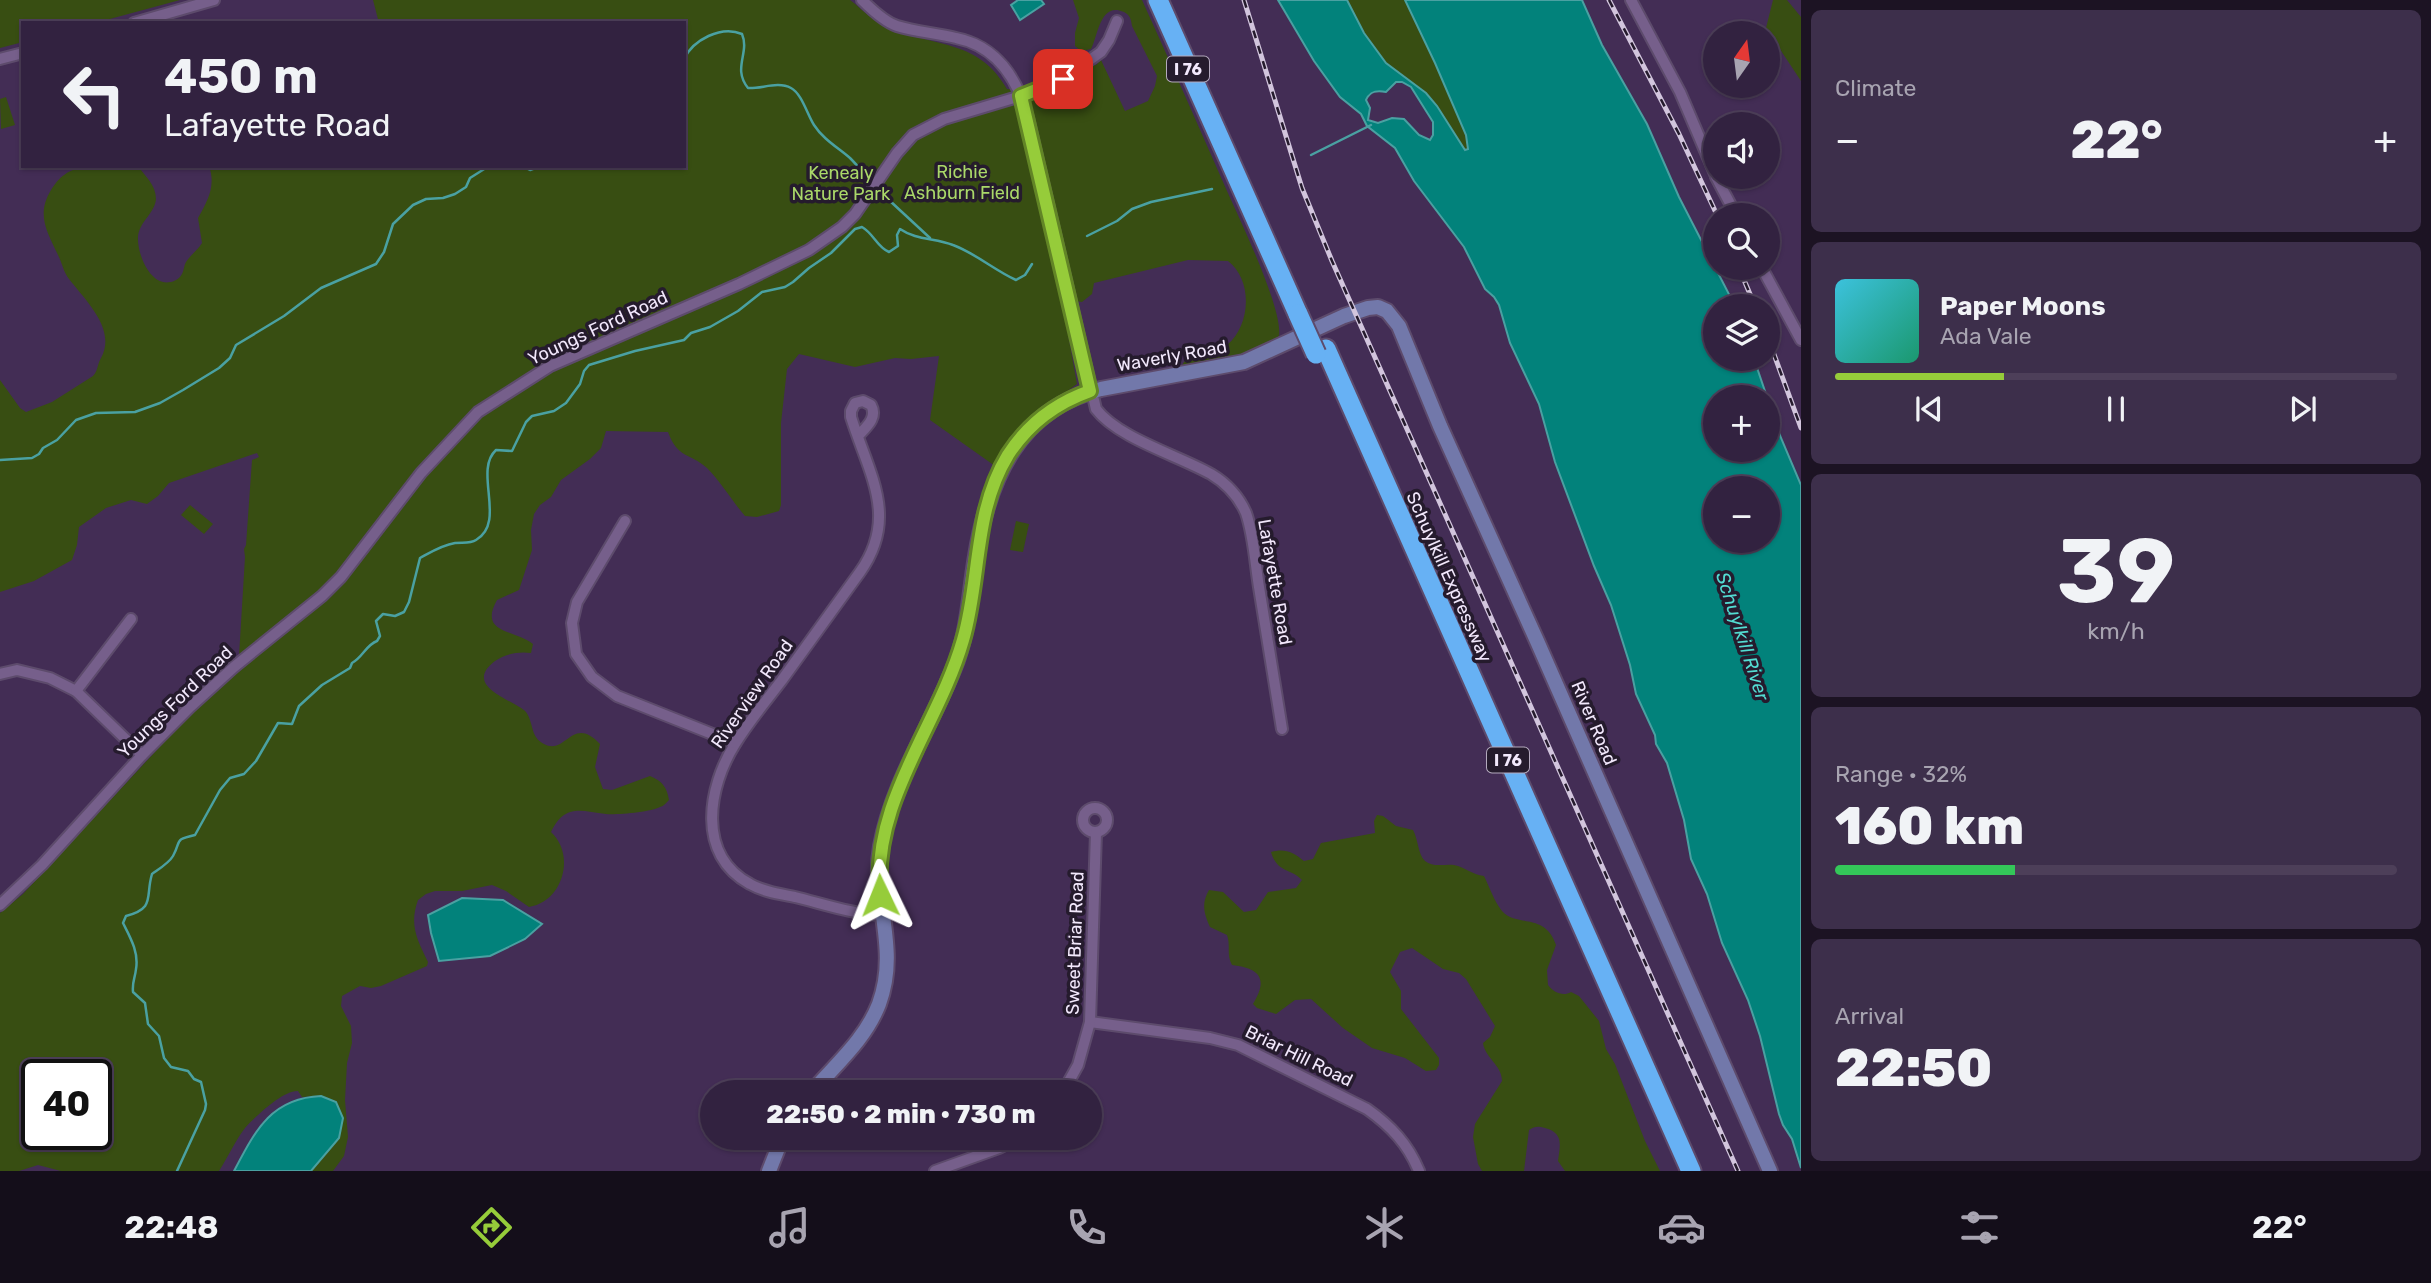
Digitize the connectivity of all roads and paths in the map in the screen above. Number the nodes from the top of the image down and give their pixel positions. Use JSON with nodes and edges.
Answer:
{"nodes":[{"id":1,"x":214,"y":0,"type":"edge"},
{"id":2,"x":1158,"y":0,"type":"edge"},
{"id":3,"x":1169,"y":0,"type":"edge"},
{"id":4,"x":1631,"y":0,"type":"edge"},
{"id":5,"x":867,"y":2,"type":"edge"},
{"id":6,"x":141,"y":21,"type":"edge"},
{"id":7,"x":1116,"y":21,"type":"dead end"},
{"id":8,"x":21,"y":54,"type":"edge"},
{"id":9,"x":0,"y":59,"type":"edge"},
{"id":10,"x":1021,"y":96,"type":"junction"},
{"id":11,"x":1223,"y":134,"type":"junction"},
{"id":12,"x":1703,"y":144,"type":"edge"},
{"id":13,"x":1768,"y":280,"type":"edge"},
{"id":14,"x":1368,"y":308,"type":"joint"},
{"id":15,"x":1801,"y":340,"type":"edge"},
{"id":16,"x":1321,"y":351,"type":"junction"},
{"id":17,"x":1090,"y":391,"type":"junction"},
{"id":18,"x":858,"y":436,"type":"dead end"},
{"id":19,"x":625,"y":521,"type":"dead end"},
{"id":20,"x":131,"y":620,"type":"dead end"},
{"id":21,"x":0,"y":674,"type":"edge"},
{"id":22,"x":76,"y":691,"type":"junction"},
{"id":23,"x":1282,"y":729,"type":"dead end"},
{"id":24,"x":735,"y":743,"type":"junction"},
{"id":25,"x":142,"y":755,"type":"junction"},
{"id":26,"x":1096,"y":832,"type":"dead end"},
{"id":27,"x":0,"y":905,"type":"edge"},
{"id":28,"x":884,"y":915,"type":"junction"},
{"id":29,"x":1090,"y":1022,"type":"junction"},
{"id":30,"x":822,"y":1080,"type":"edge"},
{"id":31,"x":1070,"y":1080,"type":"edge"},
{"id":32,"x":777,"y":1150,"type":"edge"},
{"id":33,"x":993,"y":1150,"type":"edge"},
{"id":34,"x":769,"y":1171,"type":"edge"},
{"id":35,"x":935,"y":1171,"type":"edge"},
{"id":36,"x":1419,"y":1171,"type":"edge"},
{"id":37,"x":1679,"y":1171,"type":"edge"},
{"id":38,"x":1691,"y":1171,"type":"edge"},
{"id":39,"x":1770,"y":1171,"type":"edge"}],
"edges":[{"from":1,"to":6,"type":"street"},
{"from":2,"to":11,"type":"highway","name":"Schuylkill Expressway","number":"I 76"},
{"from":3,"to":11,"type":"highway","name":"Schuylkill Expressway","number":"I 76"},
{"from":4,"to":12,"type":"street"},
{"from":5,"to":10,"type":"street","name":"Lafayette Road"},
{"from":7,"to":10,"type":"street","name":"Youngs Ford Road"},
{"from":8,"to":9,"type":"street"},
{"from":10,"to":17,"type":"street","name":"Lafayette Road"},
{"from":10,"to":25,"type":"street","name":"Youngs Ford Road"},
{"from":11,"to":16,"type":"highway","name":"Schuylkill Expressway","number":"I 76","bridge":true},
{"from":13,"to":15,"type":"street"},
{"from":14,"to":17,"type":"street","name":"Waverly Road"},
{"from":14,"to":39,"type":"street","name":"River Road"},
{"from":16,"to":37,"type":"highway","name":"Schuylkill Expressway","number":"I 76"},
{"from":16,"to":38,"type":"highway","name":"Schuylkill Expressway","number":"I 76"},
{"from":17,"to":23,"type":"street","name":"Lafayette Road"},
{"from":17,"to":28,"type":"street","name":"Waverly Road"},
{"from":18,"to":24,"type":"street","name":"Riverview Road"},
{"from":19,"to":24,"type":"street"},
{"from":20,"to":22,"type":"street"},
{"from":21,"to":22,"type":"street"},
{"from":22,"to":25,"type":"street"},
{"from":24,"to":28,"type":"street","name":"Riverview Road"},
{"from":25,"to":27,"type":"street","name":"Youngs Ford Road"},
{"from":26,"to":29,"type":"street","name":"Sweet Briar Road"},
{"from":28,"to":30,"type":"street","name":"Waverly Road"},
{"from":29,"to":31,"type":"street","name":"Sweet Briar Road"},
{"from":29,"to":36,"type":"street","name":"Briar Hill Road"},
{"from":32,"to":34,"type":"street"},
{"from":33,"to":35,"type":"street"}]}
